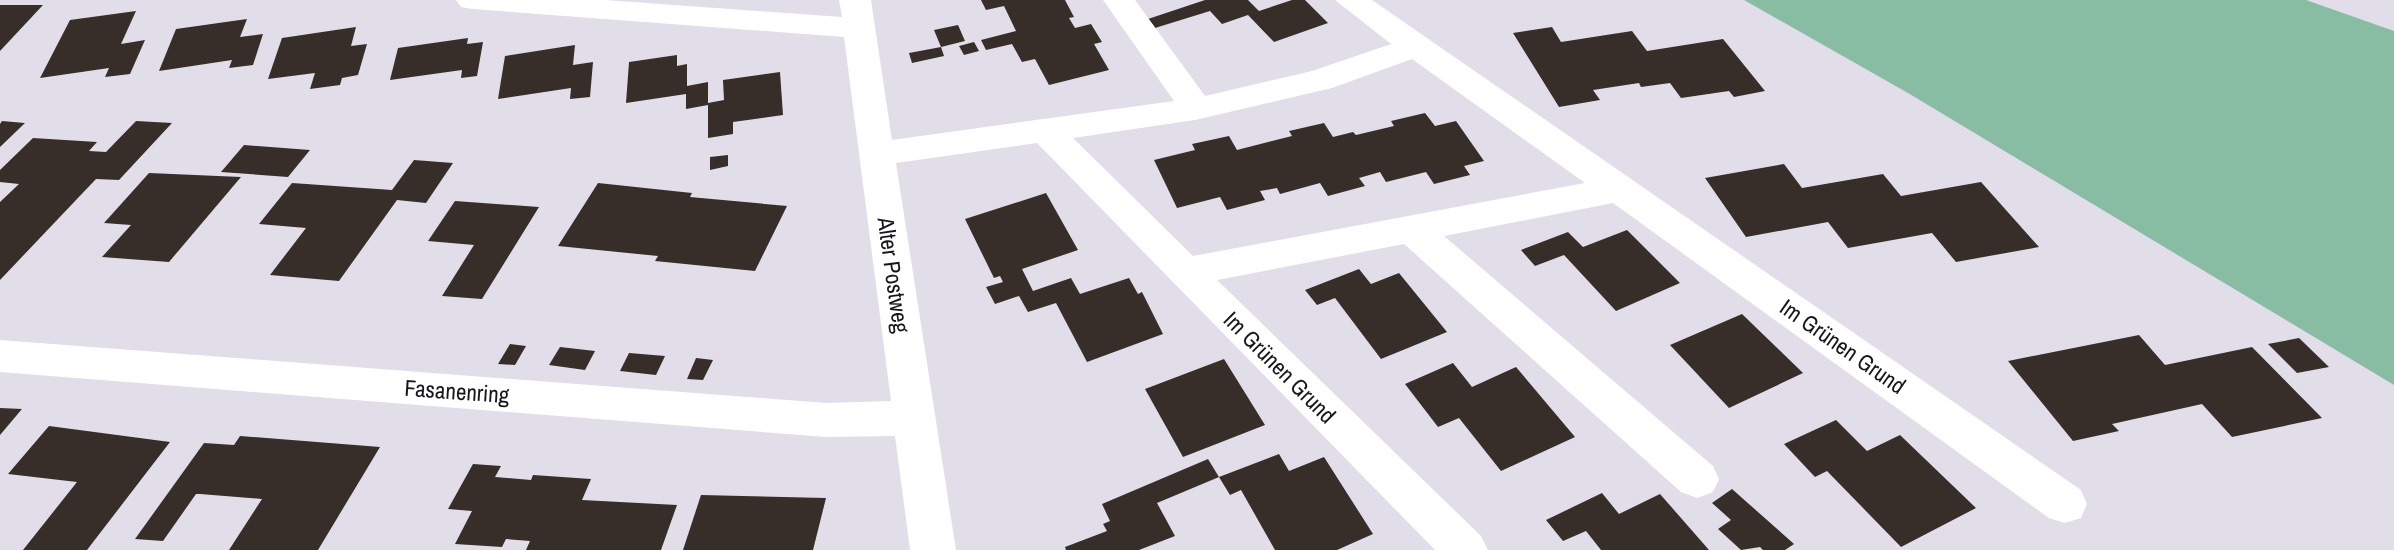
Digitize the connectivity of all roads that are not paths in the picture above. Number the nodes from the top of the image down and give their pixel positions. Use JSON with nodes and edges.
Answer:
{"nodes":[{"id":1,"x":472,"y":0,"type":"edge"},
{"id":2,"x":1119,"y":0,"type":"edge"},
{"id":3,"x":1351,"y":0,"type":"edge"},
{"id":4,"x":857,"y":14,"type":"edge"},
{"id":5,"x":1414,"y":47,"type":"junction"},
{"id":6,"x":1195,"y":109,"type":"junction"},
{"id":7,"x":1044,"y":129,"type":"junction"},
{"id":8,"x":877,"y":154,"type":"junction"},
{"id":9,"x":1621,"y":189,"type":"junction"},
{"id":10,"x":1413,"y":230,"type":"junction"},
{"id":11,"x":1185,"y":272,"type":"junction"},
{"id":12,"x":0,"y":356,"type":"edge"},
{"id":13,"x":915,"y":418,"type":"junction"},
{"id":14,"x":1697,"y":479,"type":"dead end"},
{"id":15,"x":2065,"y":504,"type":"dead end"},
{"id":16,"x":933,"y":550,"type":"edge"},
{"id":17,"x":1465,"y":550,"type":"edge"}],
"edges":[{"from":1,"to":4,"type":"street"},
{"from":2,"to":6,"type":"street"},
{"from":3,"to":5,"type":"street","name":"Im Grünen Grund"},
{"from":4,"to":8,"type":"street","name":"Alter Postweg"},
{"from":5,"to":6,"type":"street"},
{"from":5,"to":9,"type":"street","name":"Im Grünen Grund"},
{"from":6,"to":7,"type":"street"},
{"from":7,"to":8,"type":"street"},
{"from":7,"to":11,"type":"street","name":"Im Grünen Grund"},
{"from":8,"to":13,"type":"street","name":"Alter Postweg"},
{"from":9,"to":10,"type":"street"},
{"from":9,"to":15,"type":"street","name":"Im Grünen Grund"},
{"from":10,"to":11,"type":"street"},
{"from":10,"to":14,"type":"street"},
{"from":11,"to":17,"type":"street","name":"Im Grünen Grund"},
{"from":12,"to":13,"type":"street","name":"Fasanenring"},
{"from":13,"to":16,"type":"street","name":"Alter Postweg"}]}
